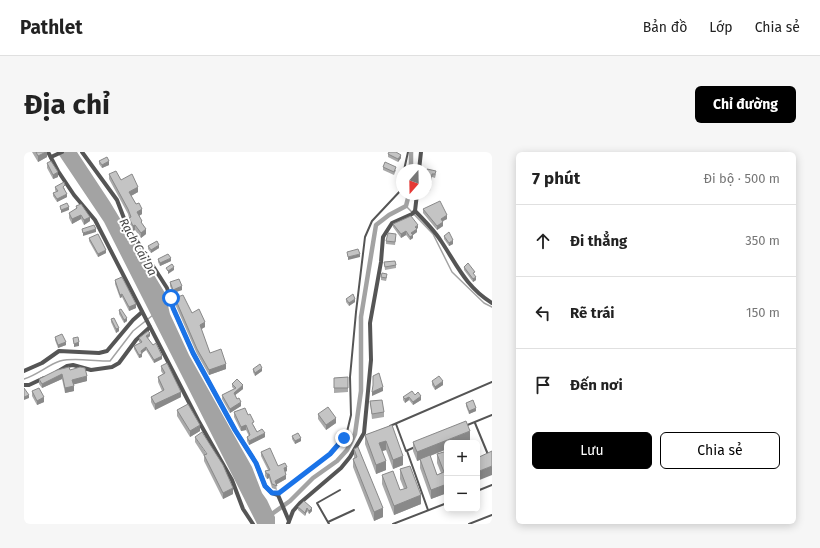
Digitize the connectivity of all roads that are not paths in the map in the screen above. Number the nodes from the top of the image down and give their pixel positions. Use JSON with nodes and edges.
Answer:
{"nodes":[{"id":1,"x":48,"y":152,"type":"edge"},
{"id":2,"x":62,"y":152,"type":"edge"},
{"id":3,"x":82,"y":152,"type":"edge"},
{"id":4,"x":408,"y":152,"type":"edge"},
{"id":5,"x":421,"y":152,"type":"edge"},
{"id":6,"x":51,"y":157,"type":"junction"},
{"id":7,"x":405,"y":164,"type":"edge"},
{"id":8,"x":420,"y":164,"type":"edge"},
{"id":9,"x":396,"y":195,"type":"edge"},
{"id":10,"x":416,"y":200,"type":"edge"},
{"id":11,"x":413,"y":212,"type":"junction"},
{"id":12,"x":492,"y":303,"type":"edge"},
{"id":13,"x":142,"y":312,"type":"junction"},
{"id":14,"x":150,"y":327,"type":"junction"},
{"id":15,"x":24,"y":372,"type":"edge"},
{"id":16,"x":55,"y":372,"type":"edge"},
{"id":17,"x":48,"y":376,"type":"edge"},
{"id":18,"x":492,"y":382,"type":"edge"},
{"id":19,"x":24,"y":385,"type":"edge"},
{"id":20,"x":492,"y":415,"type":"edge"},
{"id":21,"x":475,"y":422,"type":"junction"},
{"id":22,"x":396,"y":424,"type":"junction"},
{"id":23,"x":386,"y":428,"type":"edge"},
{"id":24,"x":461,"y":428,"type":"edge"},
{"id":25,"x":420,"y":445,"type":"edge"},
{"id":26,"x":406,"y":451,"type":"junction"},
{"id":27,"x":492,"y":456,"type":"edge"},
{"id":28,"x":492,"y":486,"type":"edge"},
{"id":29,"x":340,"y":490,"type":"dead end"},
{"id":30,"x":480,"y":490,"type":"edge"},
{"id":31,"x":272,"y":493,"type":"junction"},
{"id":32,"x":444,"y":504,"type":"edge"},
{"id":33,"x":354,"y":510,"type":"dead end"},
{"id":34,"x":428,"y":510,"type":"junction"},
{"id":35,"x":492,"y":515,"type":"edge"},
{"id":36,"x":288,"y":522,"type":"edge"},
{"id":37,"x":329,"y":523,"type":"edge"},
{"id":38,"x":253,"y":524,"type":"edge"},
{"id":39,"x":393,"y":524,"type":"edge"},
{"id":40,"x":469,"y":524,"type":"edge"}],
"edges":[{"from":1,"to":6,"type":"street"},
{"from":2,"to":6,"type":"street"},
{"from":3,"to":31,"type":"street"},
{"from":4,"to":7,"type":"lane"},
{"from":5,"to":8,"type":"street"},
{"from":6,"to":13,"type":"street"},
{"from":9,"to":31,"type":"lane"},
{"from":10,"to":11,"type":"street"},
{"from":11,"to":12,"type":"street"},
{"from":11,"to":36,"type":"street"},
{"from":13,"to":14,"type":"street"},
{"from":13,"to":15,"type":"street"},
{"from":14,"to":16,"type":"street"},
{"from":14,"to":38,"type":"street"},
{"from":17,"to":19,"type":"street"},
{"from":18,"to":22,"type":"lane"},
{"from":20,"to":21,"type":"lane"},
{"from":21,"to":24,"type":"lane"},
{"from":21,"to":27,"type":"lane"},
{"from":22,"to":23,"type":"lane"},
{"from":22,"to":26,"type":"lane"},
{"from":25,"to":26,"type":"lane"},
{"from":26,"to":34,"type":"lane"},
{"from":28,"to":30,"type":"lane"},
{"from":29,"to":37,"type":"lane"},
{"from":31,"to":36,"type":"street"},
{"from":32,"to":34,"type":"lane"},
{"from":33,"to":37,"type":"lane"},
{"from":34,"to":39,"type":"lane"},
{"from":35,"to":40,"type":"lane"}]}
